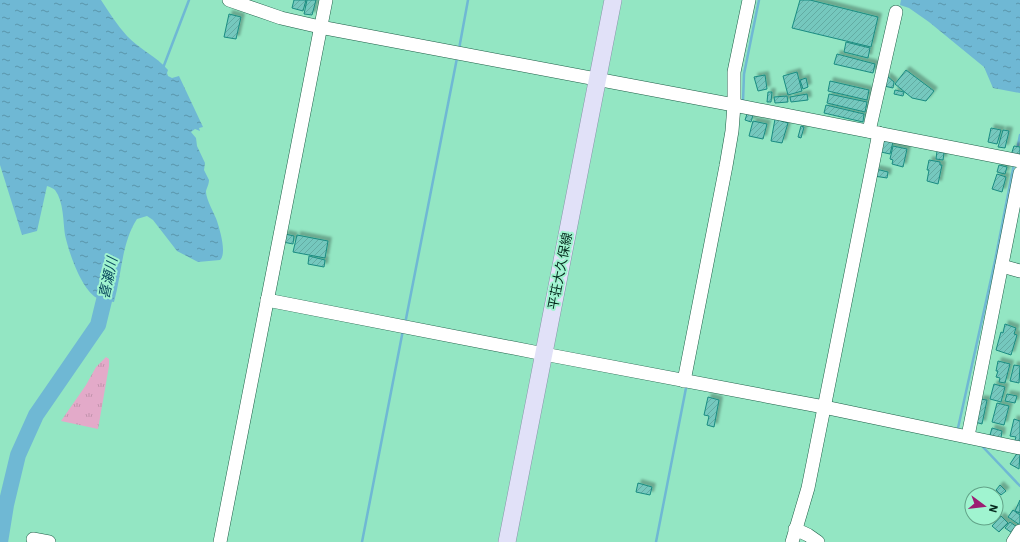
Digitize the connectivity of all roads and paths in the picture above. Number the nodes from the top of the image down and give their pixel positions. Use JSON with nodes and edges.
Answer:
{"nodes":[{"id":1,"x":229,"y":0,"type":"edge"},
{"id":2,"x":326,"y":0,"type":"edge"},
{"id":3,"x":613,"y":0,"type":"edge"},
{"id":4,"x":749,"y":0,"type":"edge"},
{"id":5,"x":896,"y":12,"type":"dead end"},
{"id":6,"x":320,"y":27,"type":"junction"},
{"id":7,"x":598,"y":79,"type":"junction"},
{"id":8,"x":734,"y":105,"type":"junction"},
{"id":9,"x":874,"y":132,"type":"junction"},
{"id":10,"x":1020,"y":161,"type":"edge"},
{"id":11,"x":1020,"y":173,"type":"edge"},
{"id":12,"x":1002,"y":266,"type":"junction"},
{"id":13,"x":1020,"y":271,"type":"edge"},
{"id":14,"x":267,"y":300,"type":"junction"},
{"id":15,"x":544,"y":354,"type":"junction"},
{"id":16,"x":684,"y":380,"type":"junction"},
{"id":17,"x":824,"y":407,"type":"junction"},
{"id":18,"x":968,"y":436,"type":"junction"},
{"id":19,"x":1020,"y":448,"type":"edge"},
{"id":20,"x":1020,"y":531,"type":"edge"},
{"id":21,"x":793,"y":536,"type":"edge"},
{"id":22,"x":33,"y":539,"type":"dead end"},
{"id":23,"x":49,"y":542,"type":"edge"},
{"id":24,"x":220,"y":542,"type":"edge"},
{"id":25,"x":507,"y":542,"type":"edge"},
{"id":26,"x":818,"y":542,"type":"edge"},
{"id":27,"x":1013,"y":542,"type":"edge"}],
"edges":[{"from":1,"to":6,"type":"street"},
{"from":2,"to":6,"type":"street"},
{"from":3,"to":7,"type":"main road","name":"平荘大久保線"},
{"from":4,"to":8,"type":"street"},
{"from":5,"to":9,"type":"street"},
{"from":6,"to":7,"type":"street"},
{"from":6,"to":14,"type":"street"},
{"from":7,"to":8,"type":"street"},
{"from":7,"to":15,"type":"main road","name":"平荘大久保線"},
{"from":8,"to":9,"type":"street"},
{"from":8,"to":16,"type":"street"},
{"from":9,"to":10,"type":"street"},
{"from":9,"to":17,"type":"street"},
{"from":11,"to":12,"type":"street"},
{"from":12,"to":13,"type":"street"},
{"from":12,"to":18,"type":"street"},
{"from":14,"to":15,"type":"street"},
{"from":14,"to":24,"type":"street"},
{"from":15,"to":16,"type":"street"},
{"from":15,"to":25,"type":"main road","name":"平荘大久保線"},
{"from":16,"to":17,"type":"street"},
{"from":17,"to":18,"type":"street"},
{"from":17,"to":21,"type":"street"},
{"from":18,"to":19,"type":"street"},
{"from":20,"to":27,"type":"street"},
{"from":21,"to":26,"type":"street"},
{"from":22,"to":23,"type":"street"}]}
